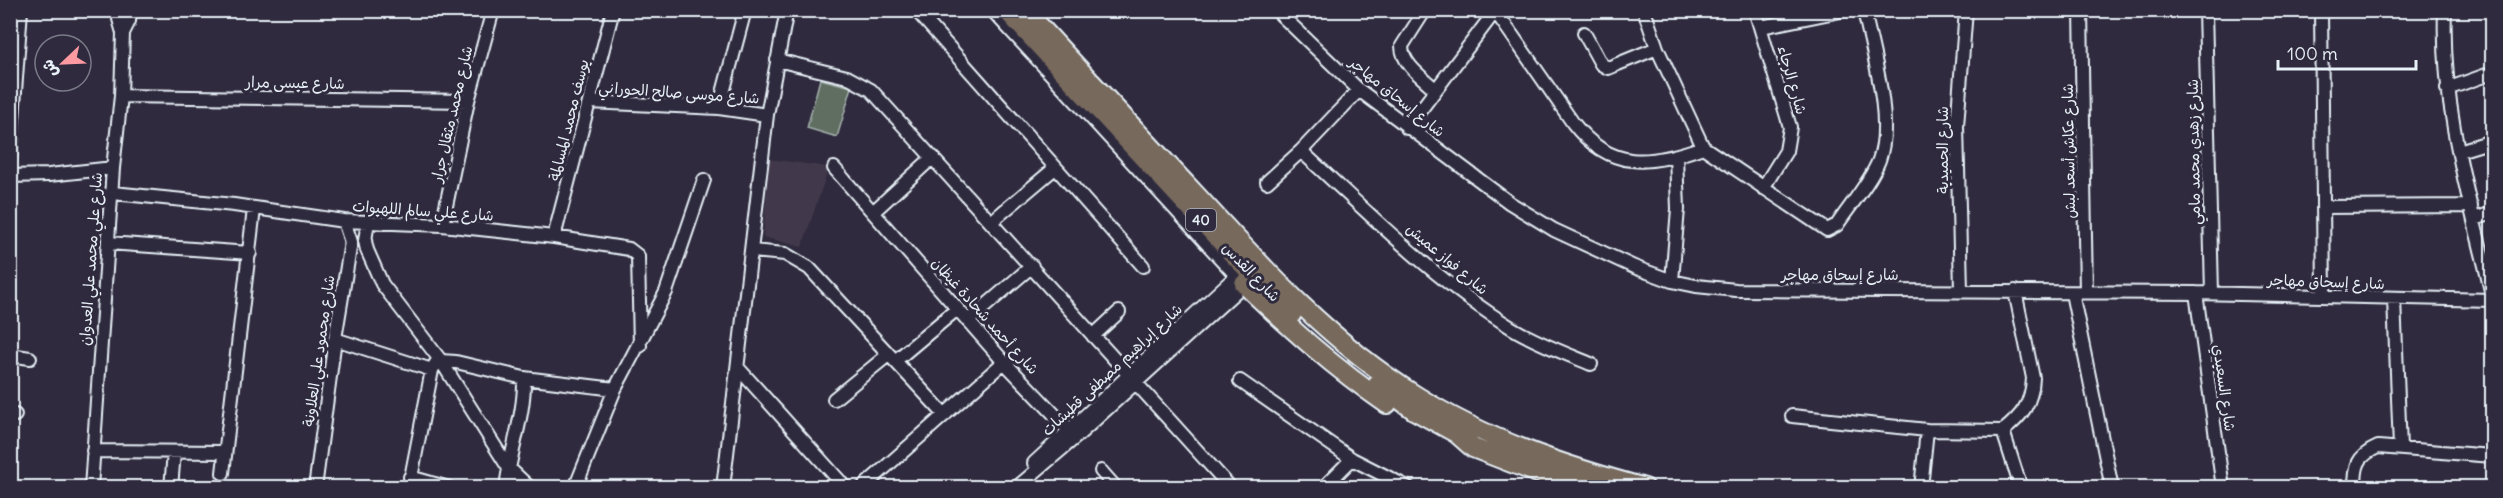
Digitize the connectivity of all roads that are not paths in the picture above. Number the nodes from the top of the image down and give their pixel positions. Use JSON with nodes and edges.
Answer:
{"nodes":[{"id":1,"x":21,"y":10,"type":"edge"},
{"id":2,"x":119,"y":10,"type":"edge"},
{"id":3,"x":130,"y":10,"type":"edge"},
{"id":4,"x":494,"y":10,"type":"edge"},
{"id":5,"x":613,"y":10,"type":"edge"},
{"id":6,"x":745,"y":10,"type":"edge"},
{"id":7,"x":788,"y":10,"type":"edge"},
{"id":8,"x":916,"y":10,"type":"edge"},
{"id":9,"x":992,"y":10,"type":"edge"},
{"id":10,"x":1006,"y":10,"type":"edge"},
{"id":11,"x":1025,"y":10,"type":"edge"},
{"id":12,"x":1276,"y":10,"type":"edge"},
{"id":13,"x":1644,"y":10,"type":"edge"},
{"id":14,"x":1755,"y":10,"type":"edge"},
{"id":15,"x":1845,"y":10,"type":"edge"},
{"id":16,"x":1864,"y":10,"type":"edge"},
{"id":17,"x":1966,"y":10,"type":"edge"},
{"id":18,"x":2081,"y":10,"type":"edge"},
{"id":19,"x":2205,"y":10,"type":"edge"},
{"id":20,"x":2321,"y":10,"type":"edge"},
{"id":21,"x":2445,"y":10,"type":"edge"},
{"id":22,"x":1496,"y":11,"type":"edge"},
{"id":23,"x":1422,"y":12,"type":"edge"},
{"id":24,"x":1761,"y":27,"type":"junction"},
{"id":25,"x":123,"y":33,"type":"junction"},
{"id":26,"x":1584,"y":33,"type":"dead end"},
{"id":27,"x":1657,"y":48,"type":"junction"},
{"id":28,"x":777,"y":60,"type":"junction"},
{"id":29,"x":2493,"y":73,"type":"edge"},
{"id":30,"x":2446,"y":89,"type":"junction"},
{"id":31,"x":1359,"y":90,"type":"junction"},
{"id":32,"x":1435,"y":90,"type":"junction"},
{"id":33,"x":121,"y":96,"type":"junction"},
{"id":34,"x":468,"y":101,"type":"junction"},
{"id":35,"x":589,"y":102,"type":"junction"},
{"id":36,"x":719,"y":108,"type":"junction"},
{"id":37,"x":767,"y":115,"type":"junction"},
{"id":38,"x":1407,"y":128,"type":"junction"},
{"id":39,"x":2493,"y":141,"type":"edge"},
{"id":40,"x":1702,"y":147,"type":"junction"},
{"id":41,"x":1301,"y":151,"type":"junction"},
{"id":42,"x":2459,"y":151,"type":"junction"},
{"id":43,"x":1676,"y":156,"type":"junction"},
{"id":44,"x":933,"y":158,"type":"junction"},
{"id":45,"x":10,"y":160,"type":"edge"},
{"id":46,"x":113,"y":168,"type":"junction"},
{"id":47,"x":834,"y":168,"type":"dead end"},
{"id":48,"x":1055,"y":168,"type":"junction"},
{"id":49,"x":10,"y":176,"type":"edge"},
{"id":50,"x":704,"y":180,"type":"dead end"},
{"id":51,"x":1267,"y":182,"type":"dead end"},
{"id":52,"x":1763,"y":188,"type":"junction"},
{"id":53,"x":113,"y":193,"type":"junction"},
{"id":54,"x":2471,"y":206,"type":"junction"},
{"id":55,"x":2324,"y":207,"type":"junction"},
{"id":56,"x":255,"y":209,"type":"junction"},
{"id":57,"x":873,"y":212,"type":"junction"},
{"id":58,"x":2493,"y":213,"type":"edge"},
{"id":59,"x":2475,"y":219,"type":"junction"},
{"id":60,"x":345,"y":220,"type":"junction"},
{"id":61,"x":368,"y":221,"type":"junction"},
{"id":62,"x":991,"y":222,"type":"junction"},
{"id":63,"x":442,"y":225,"type":"junction"},
{"id":64,"x":554,"y":237,"type":"junction"},
{"id":65,"x":108,"y":243,"type":"junction"},
{"id":66,"x":752,"y":251,"type":"junction"},
{"id":67,"x":249,"y":254,"type":"junction"},
{"id":68,"x":1032,"y":266,"type":"junction"},
{"id":69,"x":1143,"y":266,"type":"dead end"},
{"id":70,"x":1240,"y":280,"type":"junction"},
{"id":71,"x":1672,"y":280,"type":"junction"},
{"id":72,"x":1961,"y":290,"type":"junction"},
{"id":73,"x":2015,"y":291,"type":"junction"},
{"id":74,"x":2086,"y":292,"type":"junction"},
{"id":75,"x":2072,"y":293,"type":"junction"},
{"id":76,"x":2196,"y":293,"type":"junction"},
{"id":77,"x":2212,"y":294,"type":"junction"},
{"id":78,"x":2324,"y":296,"type":"junction"},
{"id":79,"x":2493,"y":297,"type":"edge"},
{"id":80,"x":2394,"y":299,"type":"junction"},
{"id":81,"x":957,"y":309,"type":"junction"},
{"id":82,"x":1119,"y":312,"type":"dead end"},
{"id":83,"x":968,"y":321,"type":"junction"},
{"id":84,"x":1094,"y":336,"type":"junction"},
{"id":85,"x":335,"y":339,"type":"junction"},
{"id":86,"x":640,"y":346,"type":"junction"},
{"id":87,"x":10,"y":355,"type":"edge"},
{"id":88,"x":30,"y":358,"type":"dead end"},
{"id":89,"x":891,"y":358,"type":"junction"},
{"id":90,"x":441,"y":361,"type":"junction"},
{"id":91,"x":1004,"y":362,"type":"junction"},
{"id":92,"x":1591,"y":364,"type":"dead end"},
{"id":93,"x":739,"y":369,"type":"junction"},
{"id":94,"x":432,"y":370,"type":"junction"},
{"id":95,"x":524,"y":378,"type":"junction"},
{"id":96,"x":1132,"y":379,"type":"junction"},
{"id":97,"x":1240,"y":381,"type":"dead end"},
{"id":98,"x":615,"y":389,"type":"junction"},
{"id":99,"x":834,"y":399,"type":"dead end"},
{"id":100,"x":1415,"y":403,"type":"junction"},
{"id":101,"x":945,"y":416,"type":"junction"},
{"id":102,"x":1792,"y":416,"type":"dead end"},
{"id":103,"x":1928,"y":430,"type":"junction"},
{"id":104,"x":2002,"y":431,"type":"junction"},
{"id":105,"x":1073,"y":433,"type":"junction"},
{"id":106,"x":2400,"y":447,"type":"junction"},
{"id":107,"x":1473,"y":448,"type":"junction"},
{"id":108,"x":93,"y":451,"type":"junction"},
{"id":109,"x":174,"y":452,"type":"junction"},
{"id":110,"x":225,"y":452,"type":"junction"},
{"id":111,"x":2493,"y":456,"type":"edge"},
{"id":112,"x":1352,"y":459,"type":"junction"},
{"id":113,"x":508,"y":467,"type":"junction"},
{"id":114,"x":1101,"y":471,"type":"dead end"},
{"id":115,"x":223,"y":473,"type":"dead end"},
{"id":116,"x":409,"y":482,"type":"edge"},
{"id":117,"x":1583,"y":487,"type":"edge"},
{"id":118,"x":91,"y":488,"type":"edge"},
{"id":119,"x":171,"y":488,"type":"edge"},
{"id":120,"x":315,"y":488,"type":"edge"},
{"id":121,"x":449,"y":488,"type":"edge"},
{"id":122,"x":506,"y":488,"type":"edge"},
{"id":123,"x":530,"y":488,"type":"edge"},
{"id":124,"x":575,"y":488,"type":"edge"},
{"id":125,"x":723,"y":488,"type":"edge"},
{"id":126,"x":846,"y":488,"type":"edge"},
{"id":127,"x":862,"y":488,"type":"edge"},
{"id":128,"x":1008,"y":488,"type":"edge"},
{"id":129,"x":1017,"y":488,"type":"edge"},
{"id":130,"x":1116,"y":488,"type":"edge"},
{"id":131,"x":1231,"y":488,"type":"edge"},
{"id":132,"x":1323,"y":488,"type":"edge"},
{"id":133,"x":1408,"y":488,"type":"edge"},
{"id":134,"x":1645,"y":488,"type":"edge"},
{"id":135,"x":1921,"y":488,"type":"edge"},
{"id":136,"x":2021,"y":488,"type":"edge"},
{"id":137,"x":2112,"y":488,"type":"edge"},
{"id":138,"x":2223,"y":488,"type":"edge"},
{"id":139,"x":2355,"y":488,"type":"edge"}],
"edges":[{"from":1,"to":45,"type":"street"},
{"from":2,"to":25,"type":"street","name":"شارع علي محمد علي العدوان"},
{"from":3,"to":25,"type":"street","name":"شارع علي محمد علي العدوان"},
{"from":4,"to":34,"type":"street","name":"شارع محمد مثقال جرار"},
{"from":5,"to":35,"type":"street","name":"يوسف محمد المسالمة"},
{"from":6,"to":36,"type":"street"},
{"from":7,"to":28,"type":"street"},
{"from":8,"to":48,"type":"street"},
{"from":9,"to":70,"type":"street"},
{"from":10,"to":100,"type":"highway","name":"شارع القدس","number":"40"},
{"from":11,"to":100,"type":"highway","name":"شارع القدس","number":"40"},
{"from":12,"to":31,"type":"street","name":"شارع إسحاق مهاجر"},
{"from":13,"to":27,"type":"street"},
{"from":14,"to":24,"type":"street","name":"شارع الرجاء"},
{"from":15,"to":24,"type":"street"},
{"from":16,"to":52,"type":"street"},
{"from":17,"to":72,"type":"street","name":"شارع الحميدية"},
{"from":18,"to":74,"type":"street","name":"شارع عكاش أسعد لبش"},
{"from":19,"to":77,"type":"street","name":"شارع زهدي محمد مامي"},
{"from":20,"to":55,"type":"street"},
{"from":21,"to":30,"type":"street"},
{"from":22,"to":32,"type":"street"},
{"from":22,"to":43,"type":"street"},
{"from":23,"to":32,"type":"street"},
{"from":24,"to":52,"type":"street","name":"شارع الرجاء"},
{"from":25,"to":33,"type":"street","name":"شارع علي محمد علي العدوان"},
{"from":26,"to":27,"type":"street"},
{"from":27,"to":40,"type":"street"},
{"from":28,"to":37,"type":"street"},
{"from":28,"to":44,"type":"street"},
{"from":29,"to":30,"type":"street"},
{"from":30,"to":42,"type":"street"},
{"from":31,"to":38,"type":"street","name":"شارع إسحاق مهاجر"},
{"from":31,"to":41,"type":"street"},
{"from":32,"to":38,"type":"street"},
{"from":33,"to":34,"type":"street","name":"شارع عيسى مرار"},
{"from":33,"to":46,"type":"street","name":"شارع علي محمد علي العدوان"},
{"from":34,"to":63,"type":"street","name":"شارع محمد مثقال جرار"},
{"from":35,"to":36,"type":"street","name":"شارع موسى صالح الحوراني"},
{"from":35,"to":64,"type":"street","name":"يوسف محمد المسالمة"},
{"from":36,"to":37,"type":"street","name":"شارع موسى صالح الحوراني"},
{"from":37,"to":66,"type":"street"},
{"from":38,"to":71,"type":"street","name":"شارع إسحاق مهاجر"},
{"from":39,"to":42,"type":"street"},
{"from":40,"to":43,"type":"street"},
{"from":40,"to":52,"type":"street"},
{"from":41,"to":51,"type":"street"},
{"from":41,"to":92,"type":"street","name":"شارع فواز عميش"},
{"from":42,"to":54,"type":"street"},
{"from":43,"to":71,"type":"street"},
{"from":44,"to":57,"type":"street"},
{"from":44,"to":62,"type":"street"},
{"from":46,"to":49,"type":"street"},
{"from":46,"to":53,"type":"street","name":"شارع علي محمد علي العدوان"},
{"from":47,"to":57,"type":"street","name":"شارع أحمد شحادة غيظان"},
{"from":48,"to":62,"type":"street"},
{"from":48,"to":69,"type":"street"},
{"from":50,"to":86,"type":"street"},
{"from":53,"to":56,"type":"street","name":"شارع علي سالم اللهيوات"},
{"from":53,"to":65,"type":"street","name":"شارع علي محمد علي العدوان"},
{"from":54,"to":55,"type":"street"},
{"from":54,"to":59,"type":"street"},
{"from":55,"to":78,"type":"street"},
{"from":56,"to":60,"type":"street","name":"شارع علي سالم اللهيوات"},
{"from":56,"to":67,"type":"street"},
{"from":57,"to":81,"type":"street","name":"شارع أحمد شحادة غيظان"},
{"from":58,"to":59,"type":"street"},
{"from":59,"to":79,"type":"street"},
{"from":60,"to":61,"type":"street","name":"شارع علي سالم اللهيوات"},
{"from":60,"to":85,"type":"street","name":"شارع محمود علي العلاونة"},
{"from":61,"to":63,"type":"street","name":"شارع علي سالم اللهيوات"},
{"from":61,"to":90,"type":"street"},
{"from":62,"to":68,"type":"street"},
{"from":63,"to":64,"type":"street","name":"شارع علي سالم اللهيوات"},
{"from":64,"to":86,"type":"street","name":"شارع علي سالم اللهيوات"},
{"from":65,"to":67,"type":"street"},
{"from":65,"to":108,"type":"street","name":"شارع علي محمد علي العدوان"},
{"from":66,"to":89,"type":"street"},
{"from":66,"to":93,"type":"street"},
{"from":67,"to":110,"type":"street"},
{"from":68,"to":83,"type":"street"},
{"from":68,"to":84,"type":"street"},
{"from":70,"to":96,"type":"street","name":"شارع إبراهيم مصطفى قطيشات"},
{"from":70,"to":107,"type":"highway"},
{"from":71,"to":72,"type":"street","name":"شارع إسحاق مهاجر"},
{"from":72,"to":73,"type":"street","name":"شارع إسحاق مهاجر"},
{"from":73,"to":75,"type":"street","name":"شارع إسحاق مهاجر"},
{"from":73,"to":104,"type":"street"},
{"from":74,"to":75,"type":"street","name":"شارع إسحاق مهاجر"},
{"from":74,"to":76,"type":"street","name":"شارع إسحاق مهاجر"},
{"from":75,"to":137,"type":"street"},
{"from":76,"to":77,"type":"street","name":"شارع إسحاق مهاجر"},
{"from":76,"to":138,"type":"street","name":"شارع السعيدي"},
{"from":77,"to":78,"type":"street","name":"شارع إسحاق مهاجر"},
{"from":78,"to":80,"type":"street","name":"شارع إسحاق مهاجر"},
{"from":79,"to":80,"type":"street","name":"شارع إسحاق مهاجر"},
{"from":80,"to":106,"type":"street"},
{"from":81,"to":83,"type":"street","name":"شارع أحمد شحادة غيظان"},
{"from":81,"to":89,"type":"street"},
{"from":82,"to":84,"type":"street"},
{"from":83,"to":91,"type":"street","name":"شارع أحمد شحادة غيظان"},
{"from":84,"to":96,"type":"street"},
{"from":85,"to":94,"type":"street"},
{"from":85,"to":120,"type":"street","name":"شارع محمود علي العلاونة"},
{"from":86,"to":98,"type":"street"},
{"from":87,"to":88,"type":"street"},
{"from":89,"to":99,"type":"street"},
{"from":89,"to":101,"type":"street"},
{"from":90,"to":94,"type":"street"},
{"from":90,"to":95,"type":"street"},
{"from":90,"to":113,"type":"street"},
{"from":91,"to":101,"type":"street"},
{"from":91,"to":105,"type":"street","name":"شارع أحمد شحادة غيظان"},
{"from":93,"to":125,"type":"street"},
{"from":93,"to":126,"type":"street"},
{"from":94,"to":116,"type":"street"},
{"from":95,"to":98,"type":"street"},
{"from":95,"to":113,"type":"street"},
{"from":96,"to":105,"type":"street","name":"شارع إبراهيم مصطفى قطيشات"},
{"from":96,"to":131,"type":"street"},
{"from":97,"to":112,"type":"street"},
{"from":98,"to":124,"type":"street"},
{"from":100,"to":107,"type":"highway","number":"40"},
{"from":100,"to":134,"type":"highway","number":"40"},
{"from":101,"to":127,"type":"street"},
{"from":102,"to":103,"type":"street"},
{"from":103,"to":104,"type":"street"},
{"from":103,"to":135,"type":"street"},
{"from":104,"to":136,"type":"street"},
{"from":105,"to":128,"type":"street","name":"شارع إبراهيم مصطفى قطيشات"},
{"from":105,"to":129,"type":"street","name":"شارع إبراهيم مصطفى قطيشات"},
{"from":106,"to":111,"type":"street"},
{"from":106,"to":139,"type":"street"},
{"from":107,"to":117,"type":"highway","number":"40"},
{"from":108,"to":109,"type":"street"},
{"from":108,"to":118,"type":"street","name":"شارع علي محمد علي العدوان"},
{"from":109,"to":110,"type":"street"},
{"from":109,"to":119,"type":"street"},
{"from":110,"to":115,"type":"street"},
{"from":112,"to":132,"type":"street"},
{"from":112,"to":133,"type":"street"},
{"from":113,"to":122,"type":"street"},
{"from":113,"to":123,"type":"street"},
{"from":114,"to":130,"type":"street"},
{"from":116,"to":121,"type":"street"}]}
